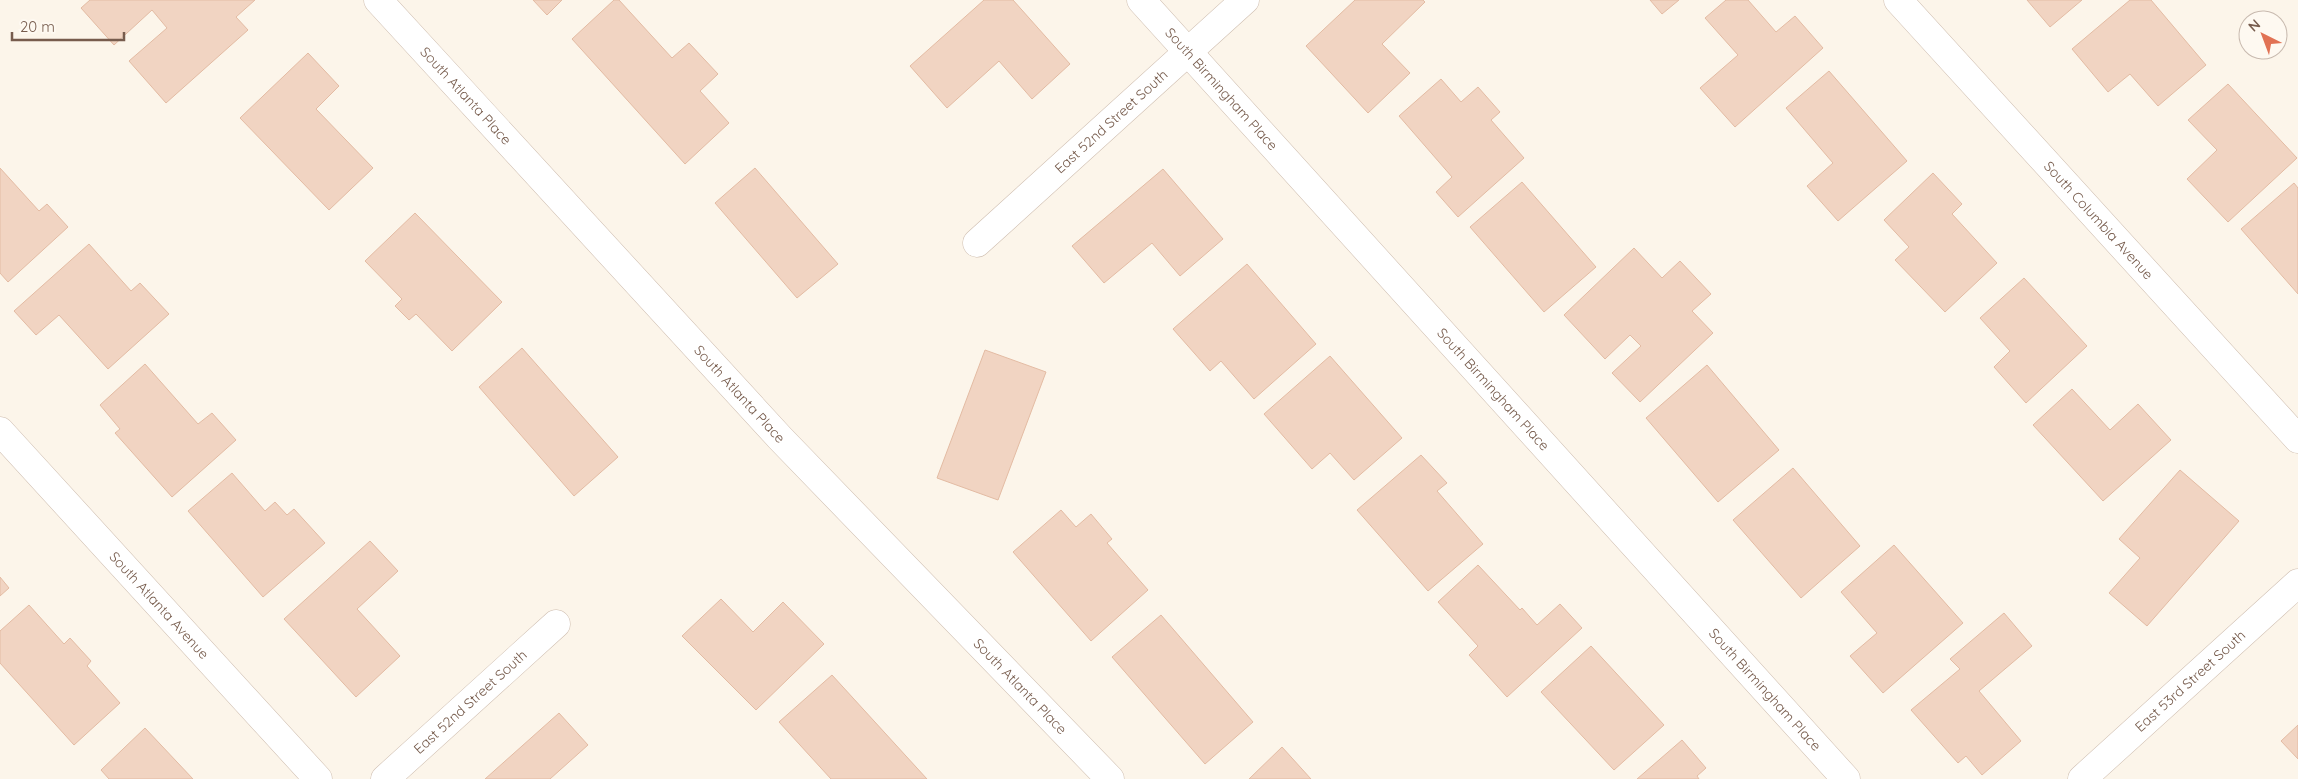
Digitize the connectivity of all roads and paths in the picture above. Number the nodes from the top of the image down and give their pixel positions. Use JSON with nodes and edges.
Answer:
{"nodes":[{"id":1,"x":378,"y":0,"type":"edge"},
{"id":2,"x":1141,"y":0,"type":"edge"},
{"id":3,"x":1245,"y":0,"type":"edge"},
{"id":4,"x":1898,"y":0,"type":"edge"},
{"id":5,"x":1188,"y":52,"type":"junction"},
{"id":6,"x":977,"y":243,"type":"dead end"},
{"id":7,"x":0,"y":431,"type":"edge"},
{"id":8,"x":2298,"y":439,"type":"edge"},
{"id":9,"x":2298,"y":583,"type":"edge"},
{"id":10,"x":556,"y":624,"type":"dead end"},
{"id":11,"x":318,"y":779,"type":"edge"},
{"id":12,"x":385,"y":779,"type":"edge"},
{"id":13,"x":1110,"y":779,"type":"edge"},
{"id":14,"x":1846,"y":779,"type":"edge"},
{"id":15,"x":2082,"y":779,"type":"edge"}],
"edges":[{"from":1,"to":13,"type":"street","name":"South Atlanta Place"},
{"from":2,"to":5,"type":"street","name":"South Birmingham Place"},
{"from":3,"to":5,"type":"street","name":"East 52nd Street South"},
{"from":4,"to":8,"type":"street","name":"South Columbia Avenue"},
{"from":5,"to":6,"type":"street","name":"East 52nd Street South"},
{"from":5,"to":14,"type":"street","name":"South Birmingham Place"},
{"from":7,"to":11,"type":"street","name":"South Atlanta Avenue"},
{"from":9,"to":15,"type":"street","name":"East 53rd Street South"},
{"from":10,"to":12,"type":"street","name":"East 52nd Street South"}]}
